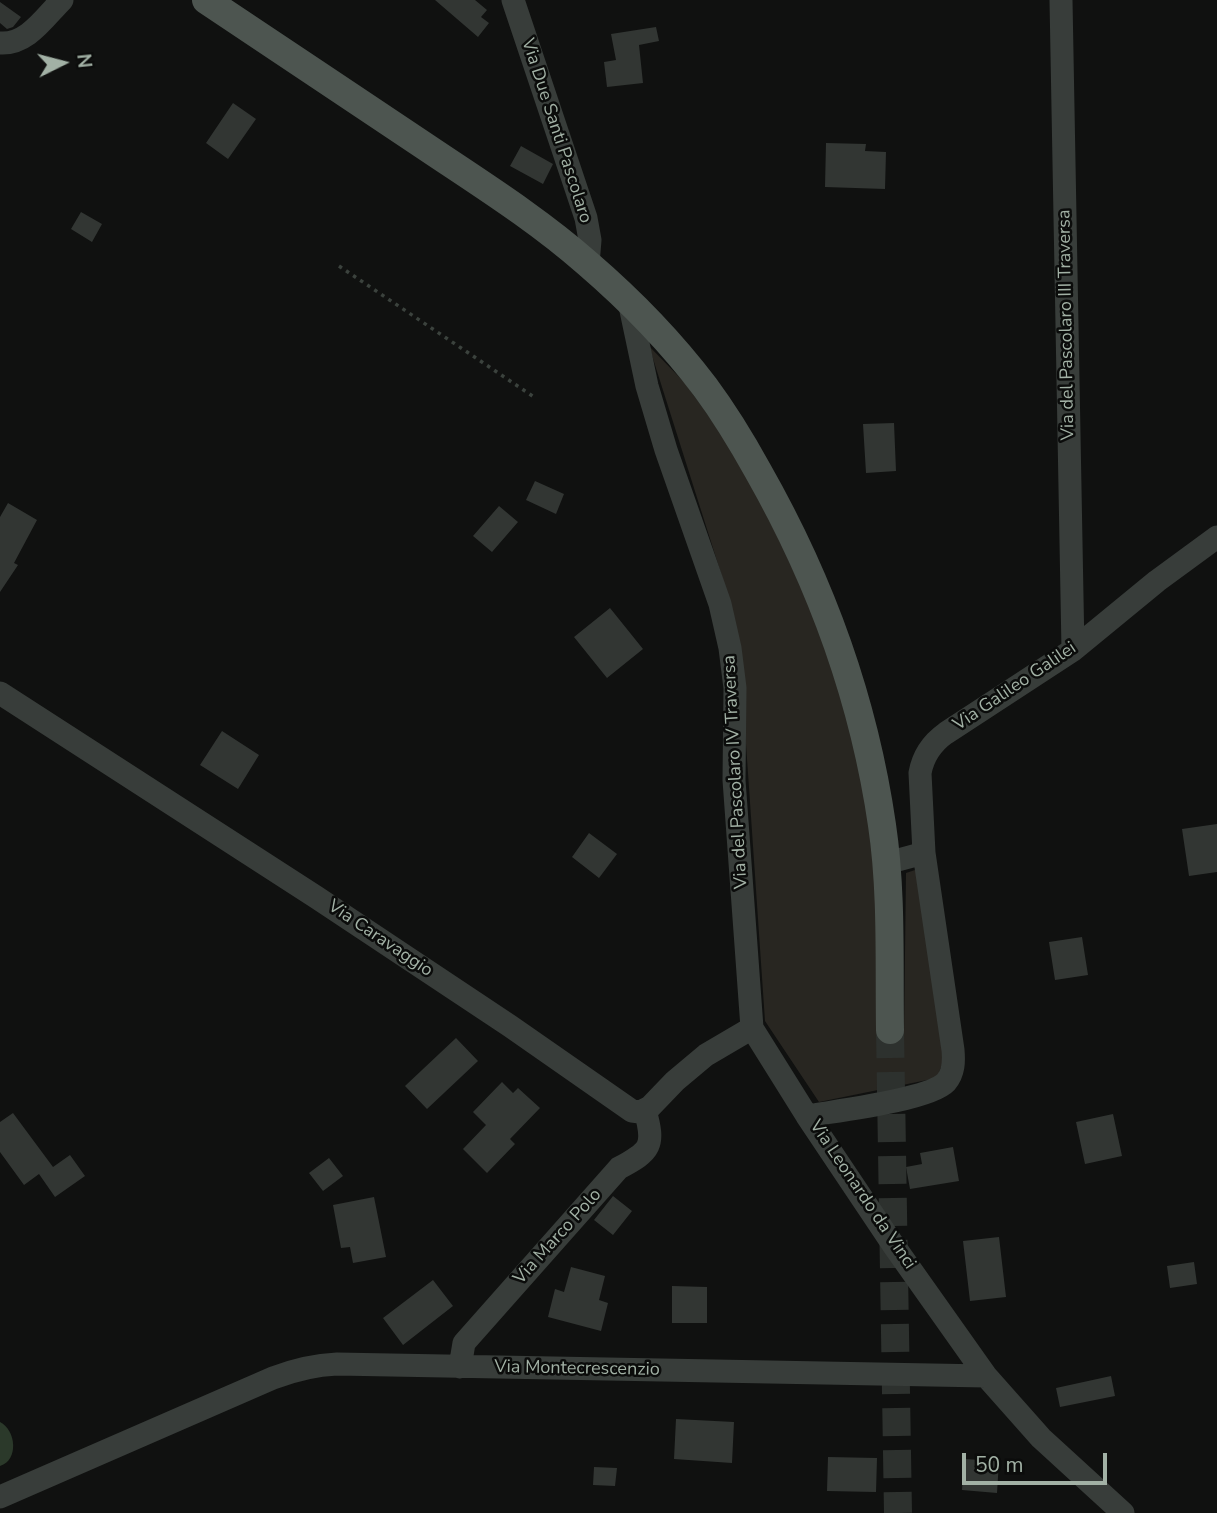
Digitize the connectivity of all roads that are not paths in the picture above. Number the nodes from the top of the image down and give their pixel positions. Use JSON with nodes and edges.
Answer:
{"nodes":[{"id":1,"x":62,"y":0,"type":"edge"},
{"id":2,"x":206,"y":0,"type":"edge"},
{"id":3,"x":513,"y":0,"type":"edge"},
{"id":4,"x":1061,"y":0,"type":"edge"},
{"id":5,"x":0,"y":43,"type":"edge"},
{"id":6,"x":588,"y":264,"type":"junction"},
{"id":7,"x":629,"y":301,"type":"junction"},
{"id":8,"x":1217,"y":537,"type":"edge"},
{"id":9,"x":1073,"y":650,"type":"junction"},
{"id":10,"x":0,"y":693,"type":"edge"},
{"id":11,"x":924,"y":853,"type":"junction"},
{"id":12,"x":887,"y":863,"type":"junction"},
{"id":13,"x":751,"y":1028,"type":"junction"},
{"id":14,"x":890,"y":1030,"type":"tunnel mouth"},
{"id":15,"x":645,"y":1110,"type":"junction"},
{"id":16,"x":807,"y":1116,"type":"junction"},
{"id":17,"x":460,"y":1367,"type":"junction"},
{"id":18,"x":986,"y":1376,"type":"junction"},
{"id":19,"x":0,"y":1497,"type":"edge"},
{"id":20,"x":1123,"y":1513,"type":"edge"}],
"edges":[{"from":1,"to":5,"type":"street"},
{"from":2,"to":6,"type":"main road"},
{"from":3,"to":6,"type":"street","name":"Via Due Santi Pascolaro"},
{"from":4,"to":9,"type":"street","name":"Via del Pascolaro III Traversa"},
{"from":6,"to":7,"type":"main road"},
{"from":7,"to":12,"type":"main road"},
{"from":7,"to":13,"type":"street","name":"Via del Pascolaro IV Traversa"},
{"from":8,"to":9,"type":"street","name":"Via Galileo Galilei"},
{"from":9,"to":11,"type":"street","name":"Via Galileo Galilei"},
{"from":10,"to":15,"type":"street","name":"Via Caravaggio"},
{"from":11,"to":12,"type":"street"},
{"from":11,"to":16,"type":"street","name":"Via Leonardo da Vinci"},
{"from":12,"to":14,"type":"main road"},
{"from":13,"to":15,"type":"street"},
{"from":13,"to":16,"type":"street","name":"Via del Pascolaro IV Traversa"},
{"from":15,"to":17,"type":"street","name":"Via Marco Polo"},
{"from":16,"to":18,"type":"street","name":"Via Leonardo da Vinci"},
{"from":17,"to":18,"type":"street","name":"Via Montecrescenzio"},
{"from":17,"to":19,"type":"street","name":"Via Montecrescenzio"},
{"from":18,"to":20,"type":"street"}]}
